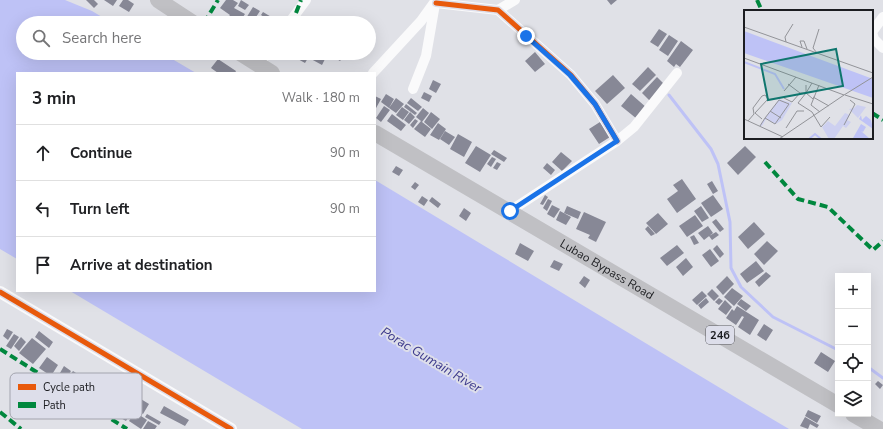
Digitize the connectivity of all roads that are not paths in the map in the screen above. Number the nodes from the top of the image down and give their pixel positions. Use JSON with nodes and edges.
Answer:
{"nodes":[{"id":1,"x":158,"y":0,"type":"edge"},
{"id":2,"x":306,"y":0,"type":"edge"},
{"id":3,"x":514,"y":0,"type":"edge"},
{"id":4,"x":437,"y":1,"type":"edge"},
{"id":5,"x":498,"y":10,"type":"junction"},
{"id":6,"x":182,"y":16,"type":"edge"},
{"id":7,"x":294,"y":16,"type":"edge"},
{"id":8,"x":883,"y":17,"type":"edge"},
{"id":9,"x":873,"y":31,"type":"edge"},
{"id":10,"x":873,"y":36,"type":"edge"},
{"id":11,"x":883,"y":48,"type":"edge"},
{"id":12,"x":257,"y":60,"type":"edge"},
{"id":13,"x":266,"y":64,"type":"edge"},
{"id":14,"x":374,"y":72,"type":"edge"},
{"id":15,"x":677,"y":73,"type":"dead end"},
{"id":16,"x":413,"y":89,"type":"dead end"},
{"id":17,"x":376,"y":134,"type":"edge"},
{"id":18,"x":617,"y":141,"type":"junction"},
{"id":19,"x":510,"y":211,"type":"junction"},
{"id":20,"x":0,"y":292,"type":"edge"},
{"id":21,"x":134,"y":373,"type":"edge"},
{"id":22,"x":142,"y":378,"type":"edge"},
{"id":23,"x":835,"y":403,"type":"edge"},
{"id":24,"x":858,"y":417,"type":"edge"},
{"id":25,"x":221,"y":426,"type":"edge"},
{"id":26,"x":231,"y":429,"type":"edge"},
{"id":27,"x":879,"y":429,"type":"edge"}],
"edges":[{"from":1,"to":6,"type":"highway"},
{"from":2,"to":7,"type":"street"},
{"from":3,"to":5,"type":"street"},
{"from":4,"to":5,"type":"street"},
{"from":4,"to":14,"type":"street"},
{"from":4,"to":16,"type":"street"},
{"from":5,"to":18,"type":"street"},
{"from":8,"to":9,"type":"street"},
{"from":10,"to":11,"type":"street"},
{"from":12,"to":13,"type":"highway"},
{"from":15,"to":18,"type":"street"},
{"from":17,"to":19,"type":"highway","name":"Lubao Bypass Road"},
{"from":18,"to":19,"type":"street"},
{"from":19,"to":23,"type":"highway","name":"Lubao Bypass Road","number":"246"},
{"from":20,"to":21,"type":"street"},
{"from":22,"to":25,"type":"street"},
{"from":24,"to":27,"type":"highway"},
{"from":25,"to":26,"type":"street"}]}
